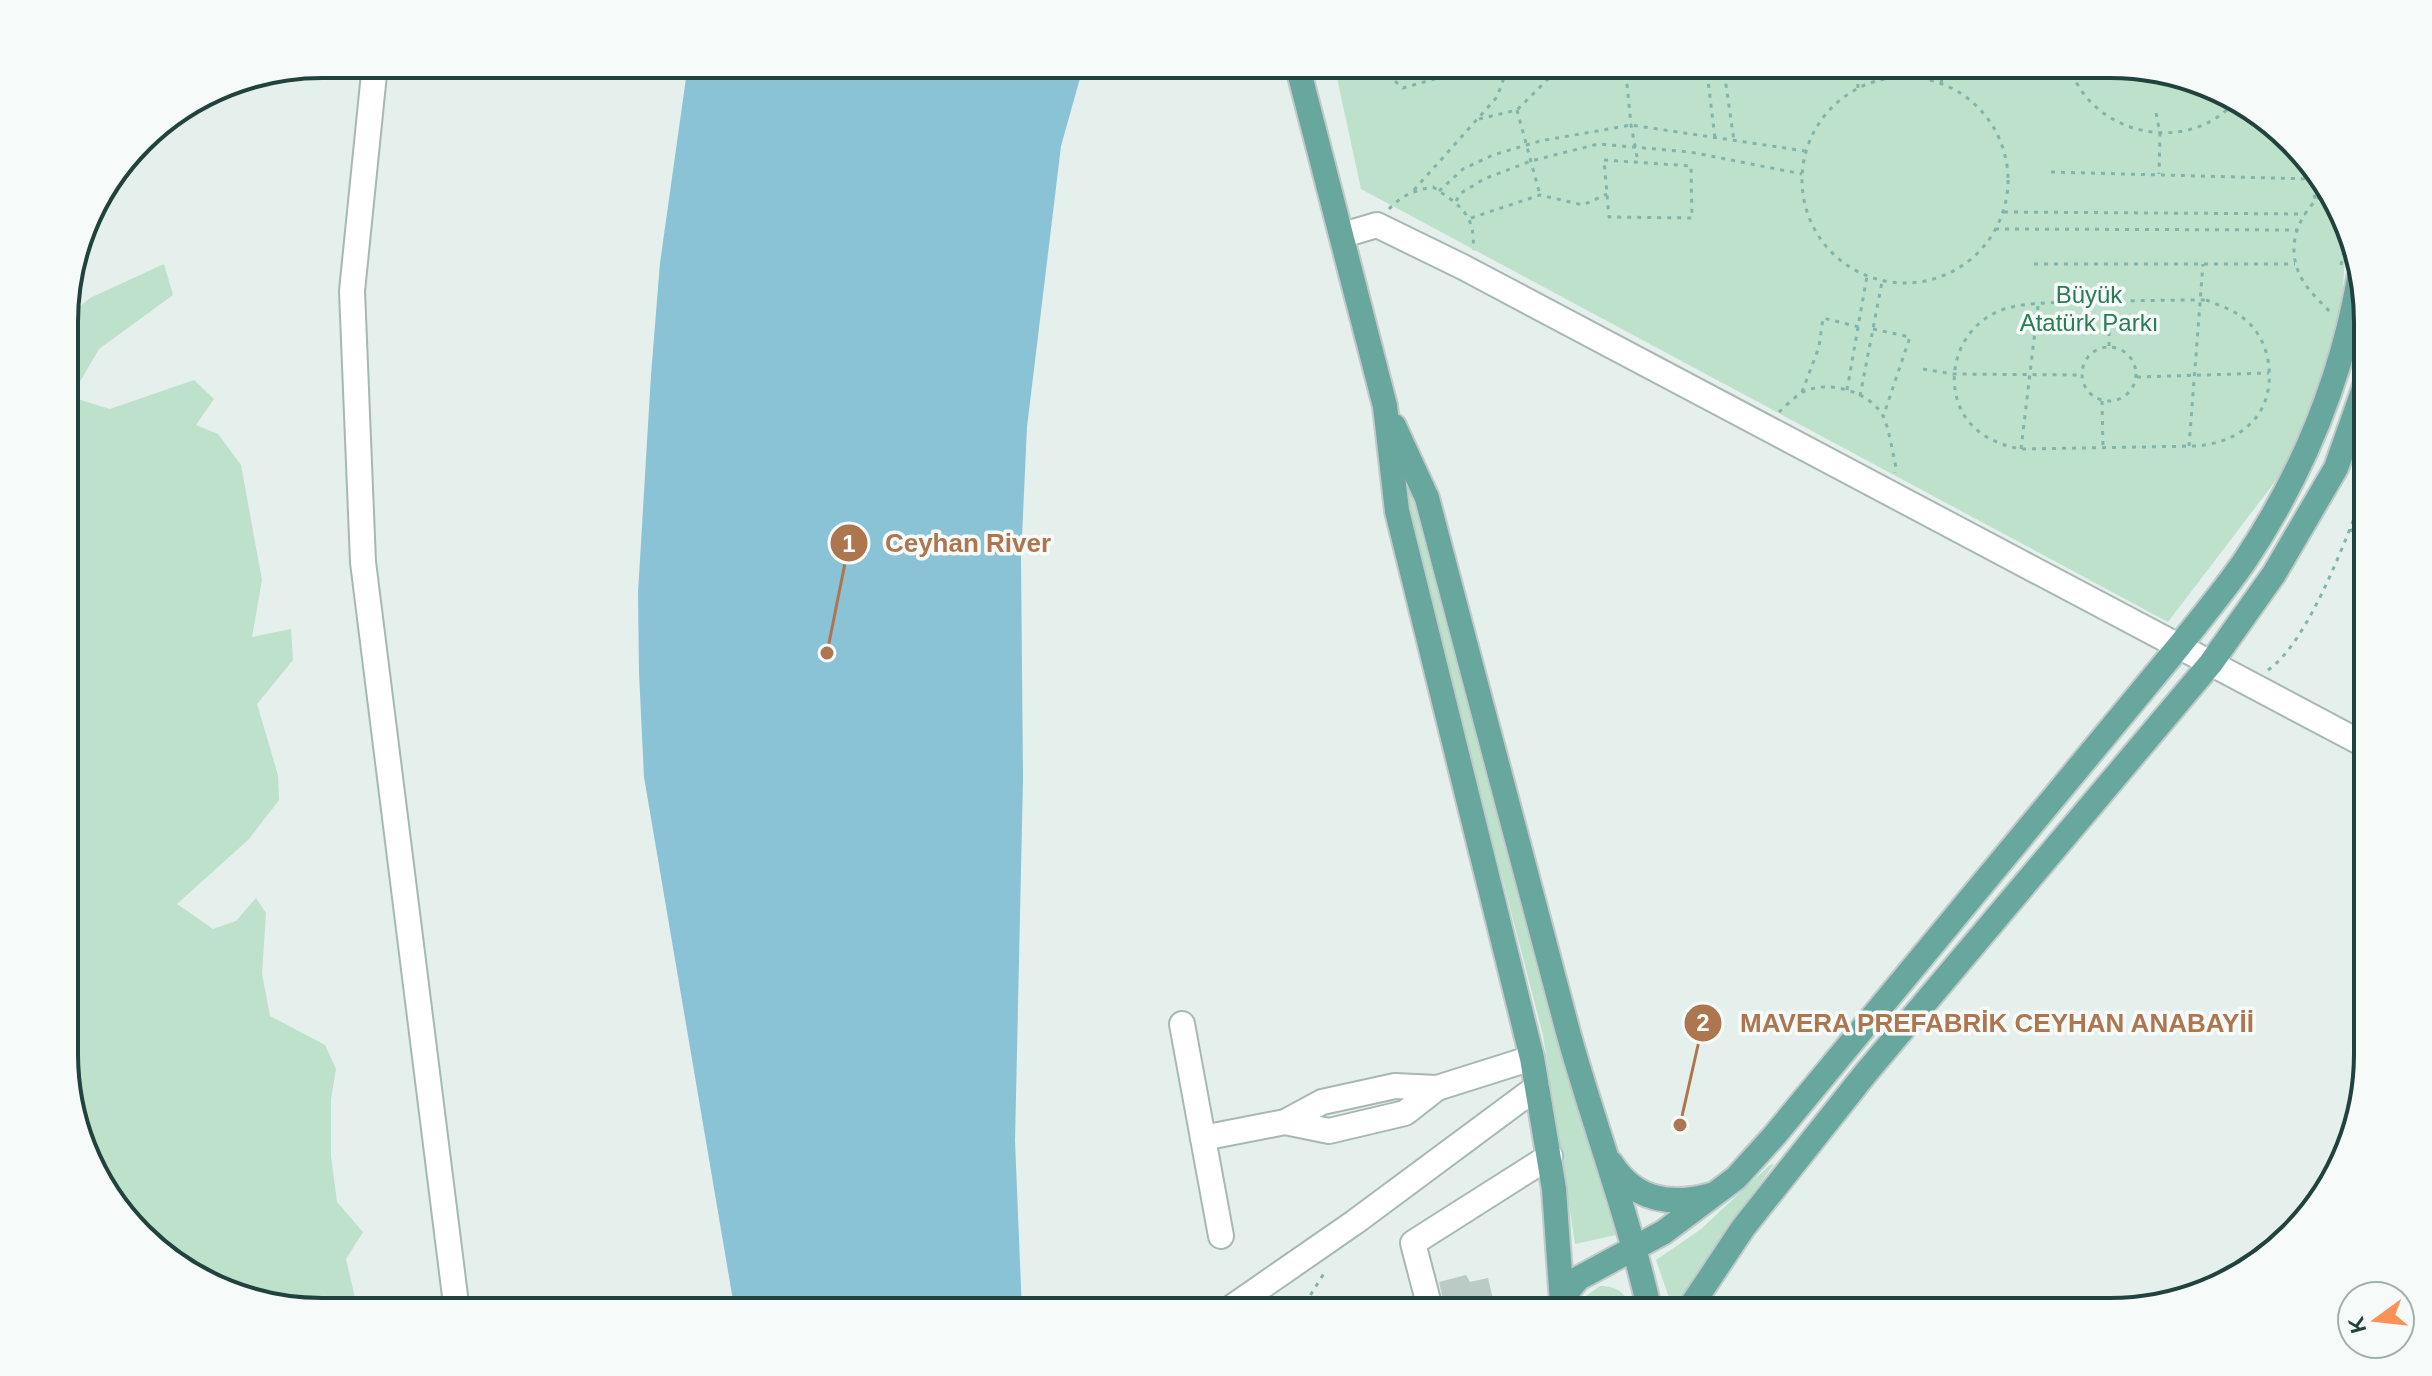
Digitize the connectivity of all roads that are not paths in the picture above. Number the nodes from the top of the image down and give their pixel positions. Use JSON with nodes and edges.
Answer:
{"nodes":[{"id":1,"x":374,"y":78,"type":"edge"},
{"id":2,"x":1301,"y":78,"type":"edge"},
{"id":3,"x":1343,"y":235,"type":"junction"},
{"id":4,"x":2350,"y":278,"type":"edge"},
{"id":5,"x":1385,"y":406,"type":"junction"},
{"id":6,"x":2353,"y":420,"type":"edge"},
{"id":7,"x":2180,"y":645,"type":"junction"},
{"id":8,"x":2211,"y":663,"type":"junction"},
{"id":9,"x":2353,"y":739,"type":"edge"},
{"id":10,"x":1182,"y":1024,"type":"dead end"},
{"id":11,"x":1532,"y":1058,"type":"junction"},
{"id":12,"x":1537,"y":1087,"type":"junction"},
{"id":13,"x":1203,"y":1138,"type":"junction"},
{"id":14,"x":1599,"y":1141,"type":"junction"},
{"id":15,"x":1550,"y":1156,"type":"junction"},
{"id":16,"x":1717,"y":1193,"type":"junction"},
{"id":17,"x":1221,"y":1236,"type":"dead end"},
{"id":18,"x":1634,"y":1249,"type":"junction"},
{"id":19,"x":1246,"y":1297,"type":"edge"},
{"id":20,"x":1427,"y":1297,"type":"edge"},
{"id":21,"x":1562,"y":1297,"type":"edge"},
{"id":22,"x":1565,"y":1297,"type":"edge"},
{"id":23,"x":1646,"y":1297,"type":"edge"},
{"id":24,"x":1697,"y":1297,"type":"edge"},
{"id":25,"x":455,"y":1298,"type":"edge"}],
"edges":[{"from":1,"to":25,"type":"street"},
{"from":2,"to":3,"type":"main road"},
{"from":3,"to":5,"type":"main road"},
{"from":3,"to":7,"type":"street"},
{"from":4,"to":7,"type":"main road"},
{"from":5,"to":11,"type":"main road"},
{"from":5,"to":14,"type":"main road"},
{"from":6,"to":8,"type":"main road"},
{"from":7,"to":8,"type":"street"},
{"from":7,"to":16,"type":"main road"},
{"from":8,"to":9,"type":"street"},
{"from":8,"to":24,"type":"main road"},
{"from":10,"to":13,"type":"street"},
{"from":11,"to":12,"type":"main road"},
{"from":11,"to":13,"type":"street"},
{"from":12,"to":15,"type":"main road"},
{"from":12,"to":19,"type":"street"},
{"from":13,"to":17,"type":"street"},
{"from":14,"to":16,"type":"main road"},
{"from":14,"to":18,"type":"main road"},
{"from":15,"to":20,"type":"street"},
{"from":15,"to":21,"type":"main road"},
{"from":16,"to":18,"type":"main road"},
{"from":18,"to":22,"type":"main road"},
{"from":18,"to":23,"type":"main road"}]}
